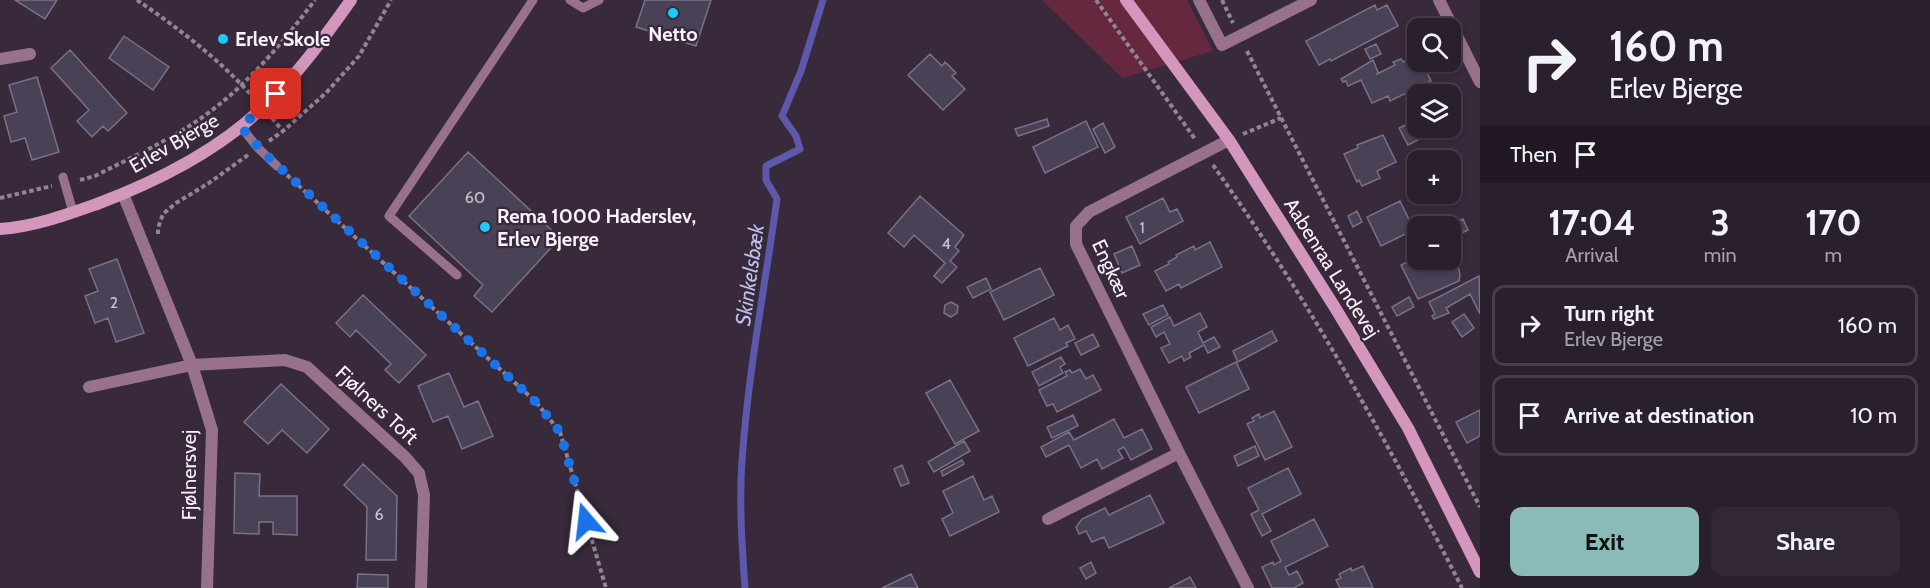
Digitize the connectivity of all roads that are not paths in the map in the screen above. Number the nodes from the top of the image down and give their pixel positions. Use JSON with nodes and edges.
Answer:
{"nodes":[{"id":1,"x":351,"y":0,"type":"edge"},
{"id":2,"x":533,"y":0,"type":"edge"},
{"id":3,"x":570,"y":0,"type":"edge"},
{"id":4,"x":600,"y":0,"type":"edge"},
{"id":5,"x":1126,"y":0,"type":"edge"},
{"id":6,"x":1200,"y":0,"type":"edge"},
{"id":7,"x":1311,"y":0,"type":"edge"},
{"id":8,"x":1439,"y":0,"type":"edge"},
{"id":9,"x":30,"y":54,"type":"dead end"},
{"id":10,"x":0,"y":59,"type":"edge"},
{"id":11,"x":1480,"y":82,"type":"edge"},
{"id":12,"x":241,"y":127,"type":"junction"},
{"id":13,"x":1229,"y":140,"type":"junction"},
{"id":14,"x":277,"y":166,"type":"road end"},
{"id":15,"x":64,"y":180,"type":"road end"},
{"id":16,"x":123,"y":194,"type":"junction"},
{"id":17,"x":73,"y":213,"type":"junction"},
{"id":18,"x":0,"y":229,"type":"edge"},
{"id":19,"x":457,"y":275,"type":"dead end"},
{"id":20,"x":192,"y":365,"type":"junction"},
{"id":21,"x":89,"y":387,"type":"dead end"},
{"id":22,"x":1179,"y":453,"type":"junction"},
{"id":23,"x":1048,"y":519,"type":"dead end"},
{"id":24,"x":1480,"y":572,"type":"edge"},
{"id":25,"x":207,"y":588,"type":"edge"},
{"id":26,"x":421,"y":588,"type":"edge"},
{"id":27,"x":1248,"y":588,"type":"edge"}],
"edges":[{"from":1,"to":12,"type":"main road","name":"Erlev Bjerge"},
{"from":2,"to":19,"type":"lane"},
{"from":3,"to":4,"type":"lane"},
{"from":5,"to":13,"type":"main road","name":"Aabenraa Landevej"},
{"from":6,"to":7,"type":"street"},
{"from":8,"to":11,"type":"street"},
{"from":9,"to":10,"type":"street"},
{"from":12,"to":14,"type":"lane"},
{"from":12,"to":16,"type":"main road","name":"Erlev Bjerge"},
{"from":13,"to":22,"type":"street","name":"Engkær"},
{"from":13,"to":24,"type":"main road","name":"Aabenraa Landevej"},
{"from":15,"to":17,"type":"lane"},
{"from":16,"to":17,"type":"main road","name":"Erlev Bjerge"},
{"from":16,"to":20,"type":"street","name":"Fjølnersvej"},
{"from":17,"to":18,"type":"main road","name":"Erlev Bjerge"},
{"from":20,"to":21,"type":"street"},
{"from":20,"to":25,"type":"street","name":"Fjølnersvej"},
{"from":20,"to":26,"type":"street","name":"Fjølners Toft"},
{"from":22,"to":23,"type":"street"},
{"from":22,"to":27,"type":"street","name":"Engkær"}]}
